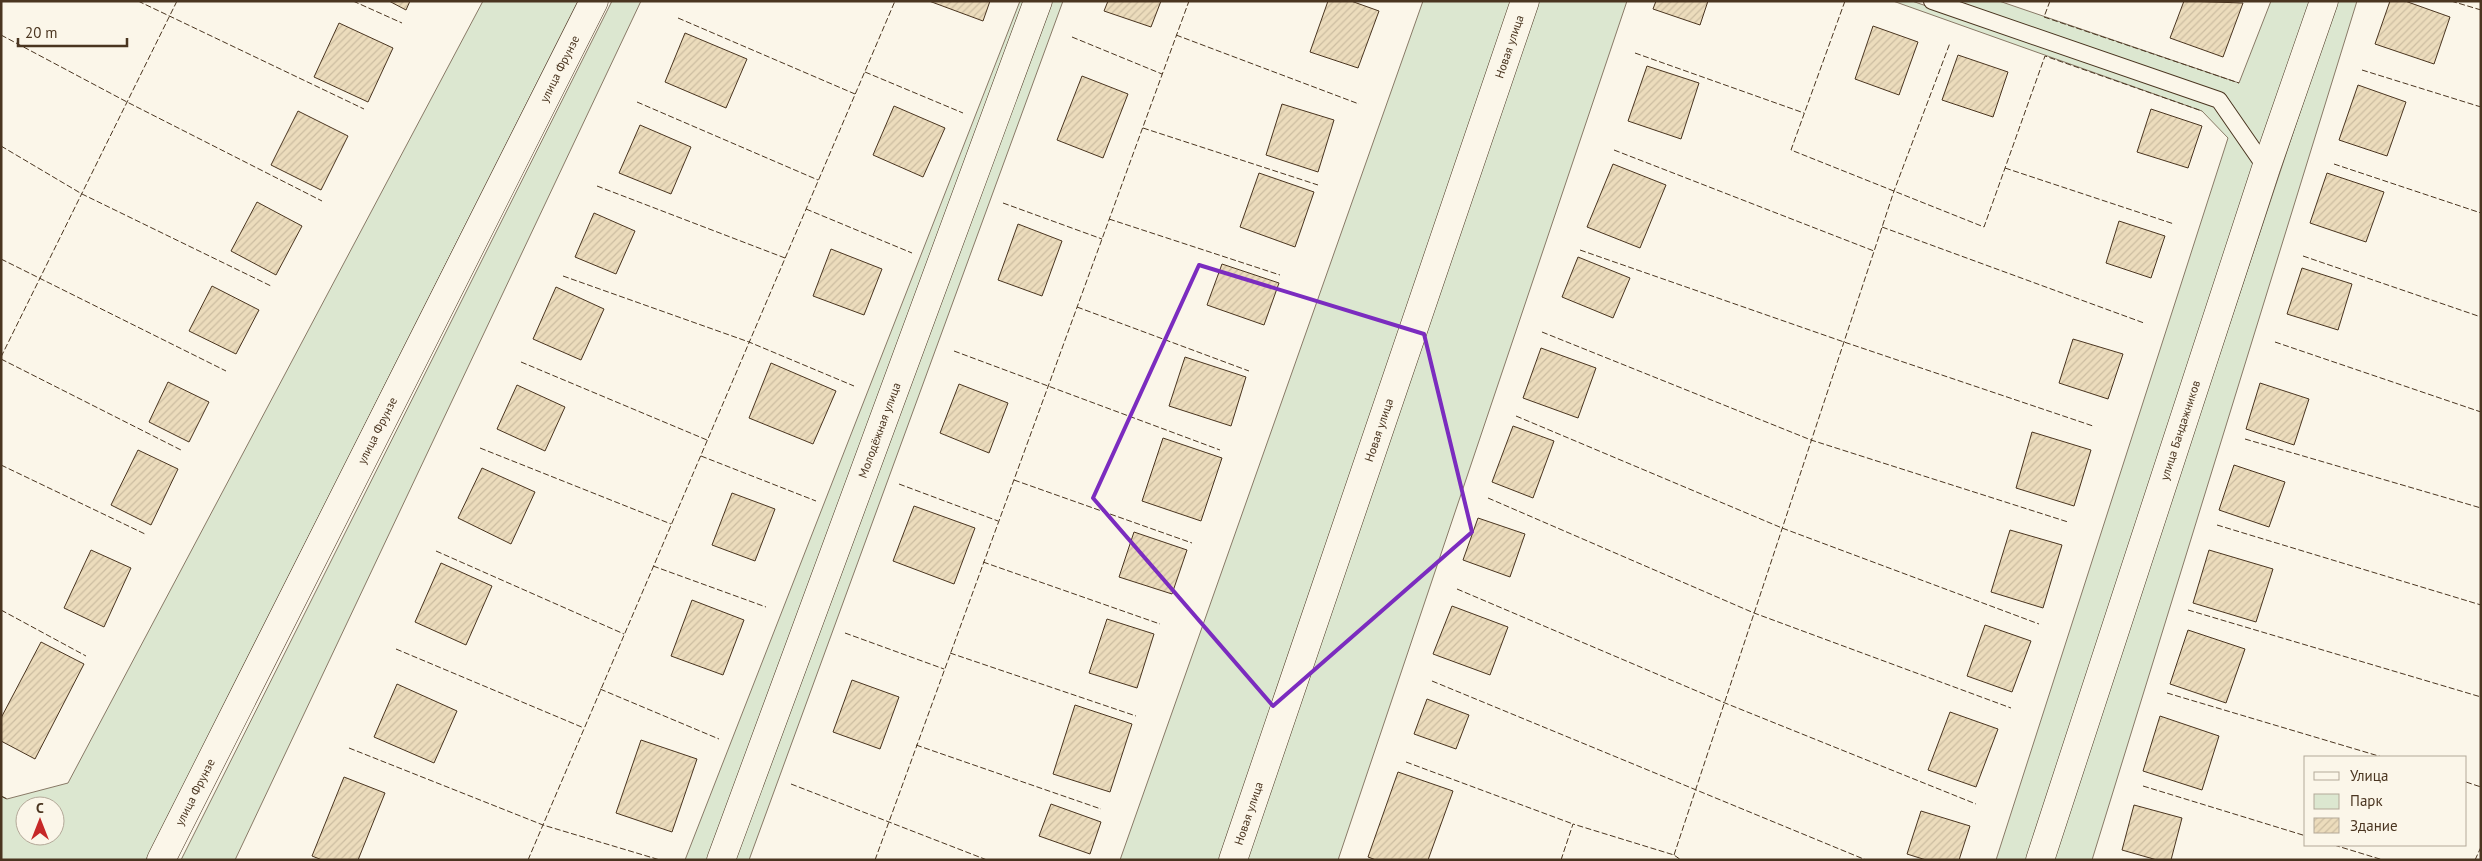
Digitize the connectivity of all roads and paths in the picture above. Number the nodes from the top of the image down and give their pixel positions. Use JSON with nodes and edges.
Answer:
{"nodes":[{"id":1,"x":594,"y":1,"type":"edge"},
{"id":2,"x":1038,"y":1,"type":"edge"},
{"id":3,"x":1525,"y":1,"type":"edge"},
{"id":4,"x":1932,"y":1,"type":"edge"},
{"id":5,"x":2324,"y":1,"type":"edge"},
{"id":6,"x":2266,"y":168,"type":"junction"},
{"id":7,"x":161,"y":860,"type":"edge"},
{"id":8,"x":721,"y":860,"type":"edge"},
{"id":9,"x":1233,"y":860,"type":"edge"},
{"id":10,"x":2040,"y":860,"type":"edge"}],
"edges":[{"from":1,"to":7,"type":"street","name":"улица Фрунзе"},
{"from":2,"to":8,"type":"street","name":"Молодёжная улица"},
{"from":3,"to":9,"type":"street","name":"Новая улица"},
{"from":4,"to":6,"type":"lane"},
{"from":5,"to":6,"type":"street","name":"улица Бандажников"},
{"from":6,"to":10,"type":"street","name":"улица Бандажников"}]}
